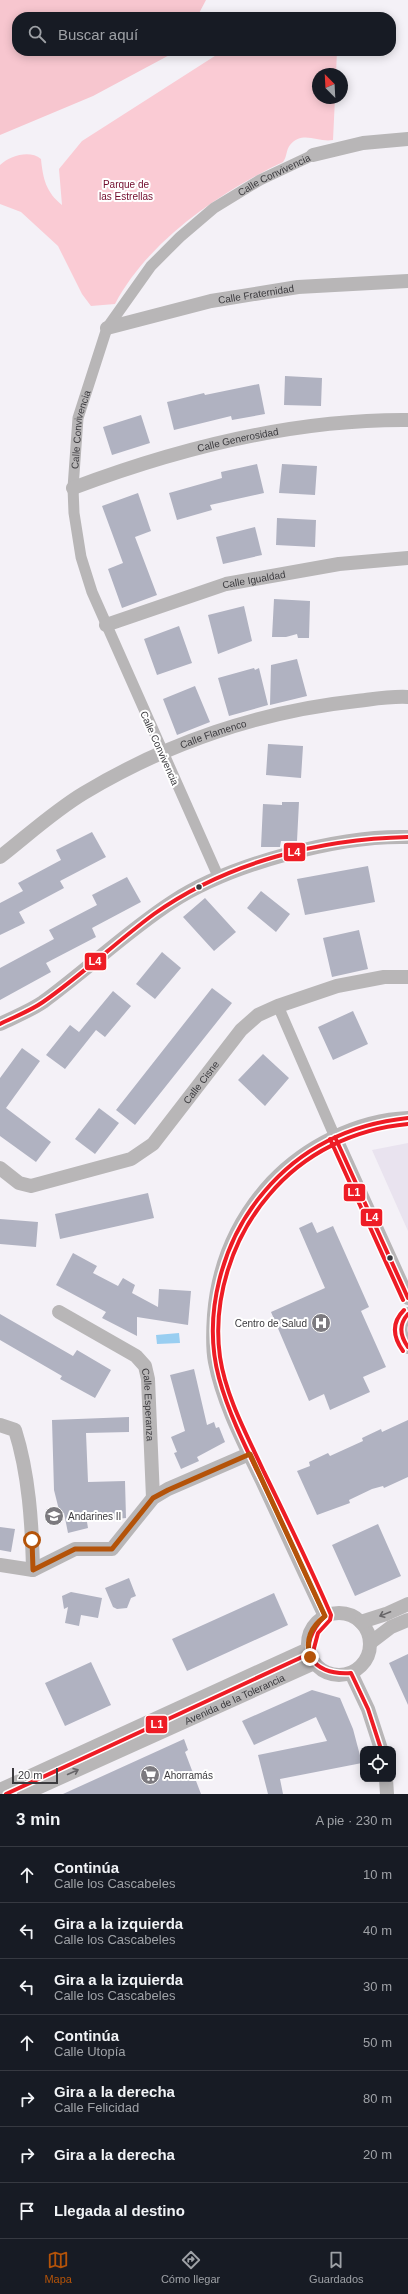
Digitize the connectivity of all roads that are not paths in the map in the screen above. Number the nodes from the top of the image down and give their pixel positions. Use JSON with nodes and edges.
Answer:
{"nodes":[{"id":1,"x":408,"y":139,"type":"edge"},
{"id":2,"x":313,"y":156,"type":"joint"},
{"id":3,"x":408,"y":281,"type":"edge"},
{"id":4,"x":107,"y":328,"type":"junction"},
{"id":5,"x":408,"y":420,"type":"edge"},
{"id":6,"x":73,"y":488,"type":"junction"},
{"id":7,"x":408,"y":558,"type":"edge"},
{"id":8,"x":106,"y":624,"type":"junction"},
{"id":9,"x":408,"y":696,"type":"edge"},
{"id":10,"x":162,"y":753,"type":"junction"},
{"id":11,"x":408,"y":837,"type":"edge"},
{"id":12,"x":0,"y":857,"type":"edge"},
{"id":13,"x":218,"y":876,"type":"junction"},
{"id":14,"x":408,"y":977,"type":"edge"},
{"id":15,"x":278,"y":1006,"type":"junction"},
{"id":16,"x":0,"y":1024,"type":"edge"},
{"id":17,"x":408,"y":1118,"type":"edge"},
{"id":18,"x":336,"y":1137,"type":"junction"},
{"id":19,"x":0,"y":1168,"type":"edge"},
{"id":20,"x":408,"y":1298,"type":"edge"},
{"id":21,"x":59,"y":1312,"type":"dead end"},
{"id":22,"x":408,"y":1314,"type":"edge"},
{"id":23,"x":408,"y":1347,"type":"edge"},
{"id":24,"x":0,"y":1425,"type":"edge"},
{"id":25,"x":250,"y":1454,"type":"junction"},
{"id":26,"x":153,"y":1498,"type":"junction"},
{"id":27,"x":0,"y":1565,"type":"edge"},
{"id":28,"x":33,"y":1570,"type":"junction"},
{"id":29,"x":408,"y":1604,"type":"edge"},
{"id":30,"x":325,"y":1616,"type":"junction"},
{"id":31,"x":408,"y":1620,"type":"edge"},
{"id":32,"x":361,"y":1622,"type":"junction"},
{"id":33,"x":370,"y":1643,"type":"junction"},
{"id":34,"x":308,"y":1649,"type":"junction"},
{"id":35,"x":314,"y":1663,"type":"junction"},
{"id":36,"x":351,"y":1673,"type":"junction"},
{"id":37,"x":380,"y":1746,"type":"edge"},
{"id":38,"x":386,"y":1782,"type":"edge"},
{"id":39,"x":0,"y":1790,"type":"edge"},
{"id":40,"x":24,"y":1794,"type":"edge"},
{"id":41,"x":387,"y":1794,"type":"edge"}],
"edges":[{"from":1,"to":2,"type":"street","name":"Calle Convivencia"},
{"from":2,"to":4,"type":"street","name":"Calle Convivencia"},
{"from":3,"to":4,"type":"street","name":"Calle Fraternidad"},
{"from":4,"to":6,"type":"street","name":"Calle Convivencia"},
{"from":5,"to":6,"type":"street","name":"Calle Generosidad"},
{"from":6,"to":8,"type":"street","name":"Calle Convivencia"},
{"from":7,"to":8,"type":"street","name":"Calle Igualdad"},
{"from":8,"to":10,"type":"street","name":"Calle Convivencia"},
{"from":9,"to":10,"type":"street","name":"Calle Flamenco"},
{"from":10,"to":12,"type":"street","name":"Calle Flamenco"},
{"from":10,"to":13,"type":"street","name":"Calle Convivencia"},
{"from":11,"to":13,"type":"street"},
{"from":13,"to":16,"type":"street"},
{"from":14,"to":15,"type":"street","name":"Calle Cisne"},
{"from":15,"to":18,"type":"street"},
{"from":15,"to":19,"type":"street","name":"Calle Cisne"},
{"from":17,"to":18,"type":"street"},
{"from":18,"to":20,"type":"street"},
{"from":18,"to":25,"type":"street"},
{"from":21,"to":26,"type":"street","name":"Calle Esperanza"},
{"from":22,"to":23,"type":"street"},
{"from":24,"to":28,"type":"street"},
{"from":25,"to":26,"type":"street"},
{"from":25,"to":30,"type":"street"},
{"from":26,"to":28,"type":"street"},
{"from":27,"to":28,"type":"street"},
{"from":29,"to":32,"type":"street","one_way":true},
{"from":30,"to":32,"type":"street"},
{"from":30,"to":34,"type":"street"},
{"from":31,"to":33,"type":"street"},
{"from":32,"to":33,"type":"street"},
{"from":33,"to":36,"type":"street"},
{"from":34,"to":35,"type":"street"},
{"from":34,"to":39,"type":"street","name":"Avenida de la Tolerancia"},
{"from":35,"to":36,"type":"street"},
{"from":40,"to":35,"type":"street","name":"Avenida de la Tolerancia","one_way":true},
{"from":36,"to":37,"type":"street"},
{"from":38,"to":41,"type":"street"}]}
